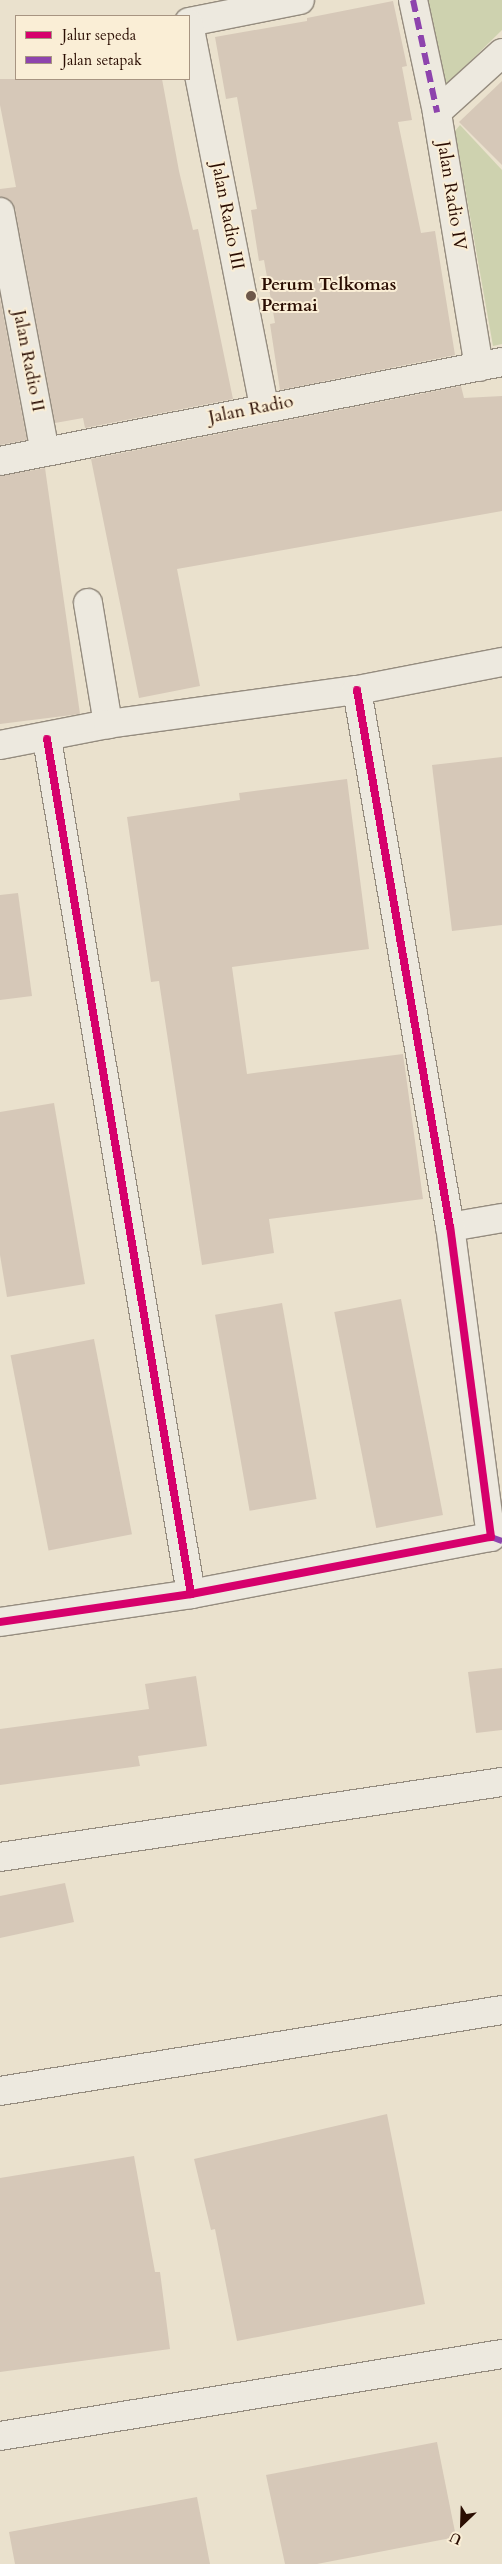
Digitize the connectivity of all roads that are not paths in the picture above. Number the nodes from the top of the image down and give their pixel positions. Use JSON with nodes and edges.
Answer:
{"nodes":[{"id":1,"x":300,"y":0,"type":"edge"},
{"id":2,"x":413,"y":0,"type":"edge"},
{"id":3,"x":190,"y":23,"type":"edge"},
{"id":4,"x":190,"y":28,"type":"edge"},
{"id":5,"x":502,"y":53,"type":"edge"},
{"id":6,"x":436,"y":112,"type":"junction"},
{"id":7,"x":0,"y":212,"type":"edge"},
{"id":8,"x":490,"y":365,"type":"edge"},
{"id":9,"x":264,"y":407,"type":"junction"},
{"id":10,"x":45,"y":452,"type":"junction"},
{"id":11,"x":0,"y":461,"type":"edge"},
{"id":12,"x":88,"y":603,"type":"dead end"},
{"id":13,"x":502,"y":662,"type":"edge"},
{"id":14,"x":357,"y":690,"type":"junction"},
{"id":15,"x":108,"y":724,"type":"junction"},
{"id":16,"x":47,"y":739,"type":"junction"},
{"id":17,"x":0,"y":745,"type":"edge"},
{"id":18,"x":502,"y":1218,"type":"edge"},
{"id":19,"x":450,"y":1227,"type":"junction"},
{"id":20,"x":191,"y":1594,"type":"junction"},
{"id":21,"x":0,"y":1622,"type":"edge"},
{"id":22,"x":502,"y":1782,"type":"edge"},
{"id":23,"x":0,"y":1857,"type":"edge"},
{"id":24,"x":502,"y":2010,"type":"edge"},
{"id":25,"x":0,"y":2091,"type":"edge"},
{"id":26,"x":502,"y":2354,"type":"edge"},
{"id":27,"x":0,"y":2436,"type":"edge"}],
"edges":[{"from":1,"to":3,"type":"street","name":"Jalan Radio III"},
{"from":2,"to":6,"type":"street","name":"Jalan Radio IV"},
{"from":4,"to":9,"type":"street","name":"Jalan Radio III"},
{"from":5,"to":6,"type":"street"},
{"from":6,"to":8,"type":"street","name":"Jalan Radio IV"},
{"from":7,"to":10,"type":"street","name":"Jalan Radio II"},
{"from":8,"to":9,"type":"street","name":"Jalan Radio"},
{"from":9,"to":10,"type":"street","name":"Jalan Radio"},
{"from":10,"to":11,"type":"street","name":"Jalan Radio"},
{"from":12,"to":15,"type":"street"},
{"from":13,"to":14,"type":"street"},
{"from":14,"to":15,"type":"street"},
{"from":14,"to":19,"type":"street"},
{"from":15,"to":16,"type":"street"},
{"from":16,"to":17,"type":"street"},
{"from":16,"to":20,"type":"street"},
{"from":18,"to":19,"type":"street"},
{"from":19,"to":20,"type":"street"},
{"from":20,"to":21,"type":"street"},
{"from":22,"to":23,"type":"street"},
{"from":24,"to":25,"type":"street"},
{"from":26,"to":27,"type":"street"}]}
